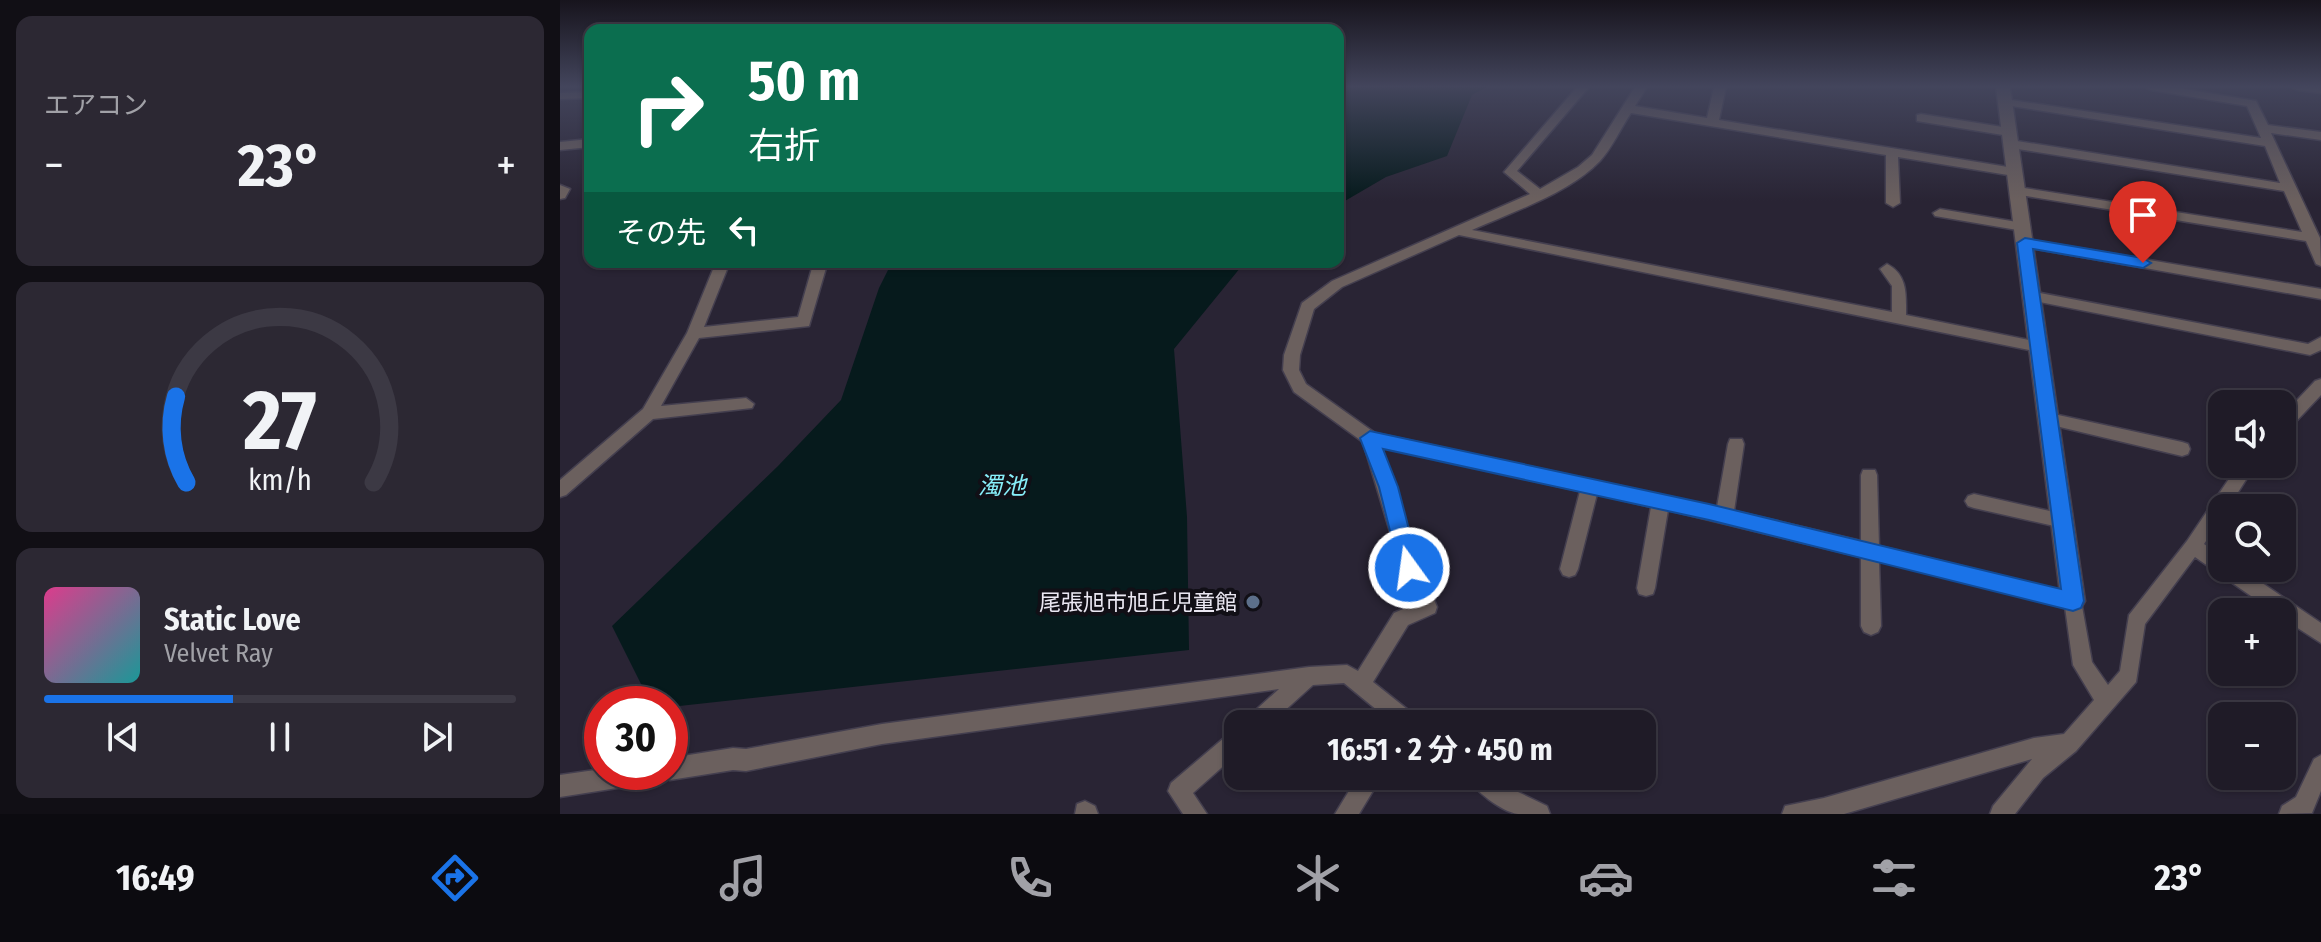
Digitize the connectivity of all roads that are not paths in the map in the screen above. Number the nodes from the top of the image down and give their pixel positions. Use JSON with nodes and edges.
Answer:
{"nodes":[{"id":1,"x":1550,"y":125,"type":"edge"},
{"id":2,"x":1618,"y":125,"type":"edge"},
{"id":3,"x":1725,"y":125,"type":"edge"},
{"id":4,"x":1952,"y":125,"type":"edge"},
{"id":5,"x":2007,"y":125,"type":"edge"},
{"id":6,"x":2175,"y":125,"type":"edge"},
{"id":7,"x":2261,"y":125,"type":"edge"},
{"id":8,"x":2262,"y":128,"type":"junction"},
{"id":9,"x":2321,"y":136,"type":"edge"},
{"id":10,"x":2010,"y":138,"type":"junction"},
{"id":11,"x":2268,"y":143,"type":"junction"},
{"id":12,"x":584,"y":144,"type":"edge"},
{"id":13,"x":560,"y":146,"type":"edge"},
{"id":14,"x":1892,"y":151,"type":"junction"},
{"id":15,"x":2014,"y":172,"type":"junction"},
{"id":16,"x":2290,"y":188,"type":"junction"},
{"id":17,"x":560,"y":189,"type":"edge"},
{"id":18,"x":2018,"y":191,"type":"junction"},
{"id":19,"x":560,"y":195,"type":"edge"},
{"id":20,"x":1539,"y":195,"type":"junction"},
{"id":21,"x":1893,"y":203,"type":"dead end"},
{"id":22,"x":1940,"y":213,"type":"dead end"},
{"id":23,"x":1458,"y":231,"type":"junction"},
{"id":24,"x":2024,"y":235,"type":"junction"},
{"id":25,"x":2313,"y":238,"type":"junction"},
{"id":26,"x":2321,"y":261,"type":"edge"},
{"id":27,"x":721,"y":268,"type":"edge"},
{"id":28,"x":819,"y":268,"type":"dead end"},
{"id":29,"x":1887,"y":269,"type":"dead end"},
{"id":30,"x":2321,"y":294,"type":"edge"},
{"id":31,"x":2030,"y":296,"type":"junction"},
{"id":32,"x":1899,"y":319,"type":"junction"},
{"id":33,"x":694,"y":333,"type":"junction"},
{"id":34,"x":2321,"y":342,"type":"edge"},
{"id":35,"x":2039,"y":347,"type":"junction"},
{"id":36,"x":2321,"y":385,"type":"edge"},
{"id":37,"x":746,"y":404,"type":"dead end"},
{"id":38,"x":2296,"y":411,"type":"edge"},
{"id":39,"x":649,"y":413,"type":"junction"},
{"id":40,"x":2049,"y":419,"type":"junction"},
{"id":41,"x":1370,"y":438,"type":"junction"},
{"id":42,"x":1736,"y":444,"type":"dead end"},
{"id":43,"x":2182,"y":449,"type":"dead end"},
{"id":44,"x":1869,"y":475,"type":"dead end"},
{"id":45,"x":2239,"y":478,"type":"edge"},
{"id":46,"x":1590,"y":486,"type":"junction"},
{"id":47,"x":560,"y":490,"type":"edge"},
{"id":48,"x":1974,"y":501,"type":"dead end"},
{"id":49,"x":1661,"y":502,"type":"junction"},
{"id":50,"x":1724,"y":516,"type":"junction"},
{"id":51,"x":2063,"y":521,"type":"junction"},
{"id":52,"x":2193,"y":546,"type":"junction"},
{"id":53,"x":1870,"y":550,"type":"junction"},
{"id":54,"x":2208,"y":556,"type":"edge"},
{"id":55,"x":1569,"y":569,"type":"dead end"},
{"id":56,"x":2246,"y":582,"type":"edge"},
{"id":57,"x":1646,"y":588,"type":"dead end"},
{"id":58,"x":2073,"y":601,"type":"junction"},
{"id":59,"x":1871,"y":626,"type":"dead end"},
{"id":60,"x":2321,"y":634,"type":"edge"},
{"id":61,"x":1309,"y":676,"type":"junction"},
{"id":62,"x":1361,"y":684,"type":"junction"},
{"id":63,"x":2106,"y":700,"type":"junction"},
{"id":64,"x":1271,"y":710,"type":"edge"},
{"id":65,"x":1392,"y":710,"type":"edge"},
{"id":66,"x":2069,"y":744,"type":"junction"},
{"id":67,"x":1224,"y":751,"type":"edge"},
{"id":68,"x":688,"y":766,"type":"edge"},
{"id":69,"x":2321,"y":766,"type":"edge"},
{"id":70,"x":584,"y":782,"type":"edge"},
{"id":71,"x":560,"y":786,"type":"edge"},
{"id":72,"x":1362,"y":790,"type":"edge"},
{"id":73,"x":1497,"y":790,"type":"edge"},
{"id":74,"x":1196,"y":814,"type":"edge"},
{"id":75,"x":1346,"y":814,"type":"edge"},
{"id":76,"x":1539,"y":814,"type":"edge"},
{"id":77,"x":1793,"y":814,"type":"edge"},
{"id":78,"x":2001,"y":814,"type":"edge"},
{"id":79,"x":2290,"y":814,"type":"edge"}],
"edges":[{"from":1,"to":20,"type":"street"},
{"from":2,"to":20,"type":"street"},
{"from":3,"to":14,"type":"street"},
{"from":4,"to":10,"type":"street"},
{"from":5,"to":10,"type":"street"},
{"from":6,"to":11,"type":"street"},
{"from":7,"to":8,"type":"street"},
{"from":8,"to":9,"type":"street"},
{"from":8,"to":11,"type":"street"},
{"from":10,"to":15,"type":"street"},
{"from":10,"to":16,"type":"street"},
{"from":11,"to":16,"type":"street"},
{"from":12,"to":13,"type":"street"},
{"from":14,"to":15,"type":"street"},
{"from":14,"to":21,"type":"street"},
{"from":15,"to":18,"type":"street"},
{"from":16,"to":25,"type":"street"},
{"from":17,"to":19,"type":"street"},
{"from":18,"to":24,"type":"street"},
{"from":18,"to":25,"type":"street"},
{"from":20,"to":23,"type":"street"},
{"from":22,"to":24,"type":"street"},
{"from":23,"to":32,"type":"street"},
{"from":23,"to":41,"type":"street"},
{"from":24,"to":30,"type":"street"},
{"from":24,"to":31,"type":"street"},
{"from":25,"to":26,"type":"street"},
{"from":27,"to":33,"type":"street"},
{"from":28,"to":33,"type":"street"},
{"from":29,"to":32,"type":"street"},
{"from":31,"to":34,"type":"street"},
{"from":31,"to":35,"type":"street"},
{"from":32,"to":35,"type":"street"},
{"from":33,"to":39,"type":"street"},
{"from":35,"to":40,"type":"street"},
{"from":36,"to":38,"type":"street"},
{"from":37,"to":39,"type":"street"},
{"from":39,"to":47,"type":"street"},
{"from":40,"to":43,"type":"street"},
{"from":40,"to":51,"type":"street"},
{"from":41,"to":46,"type":"street"},
{"from":41,"to":62,"type":"street"},
{"from":42,"to":50,"type":"street"},
{"from":44,"to":53,"type":"street"},
{"from":45,"to":52,"type":"street"},
{"from":46,"to":49,"type":"street"},
{"from":46,"to":55,"type":"street"},
{"from":48,"to":51,"type":"street"},
{"from":49,"to":50,"type":"street"},
{"from":49,"to":57,"type":"street"},
{"from":50,"to":53,"type":"street"},
{"from":51,"to":58,"type":"street"},
{"from":52,"to":54,"type":"street"},
{"from":52,"to":63,"type":"street"},
{"from":53,"to":58,"type":"street"},
{"from":53,"to":59,"type":"street"},
{"from":56,"to":60,"type":"street"},
{"from":58,"to":63,"type":"street"},
{"from":61,"to":62,"type":"street"},
{"from":61,"to":64,"type":"street"},
{"from":61,"to":68,"type":"street"},
{"from":62,"to":65,"type":"street"},
{"from":63,"to":66,"type":"street"},
{"from":66,"to":77,"type":"street"},
{"from":66,"to":78,"type":"street"},
{"from":67,"to":74,"type":"street"},
{"from":69,"to":79,"type":"street"},
{"from":70,"to":71,"type":"street"},
{"from":72,"to":75,"type":"street"},
{"from":73,"to":76,"type":"street"}]}
